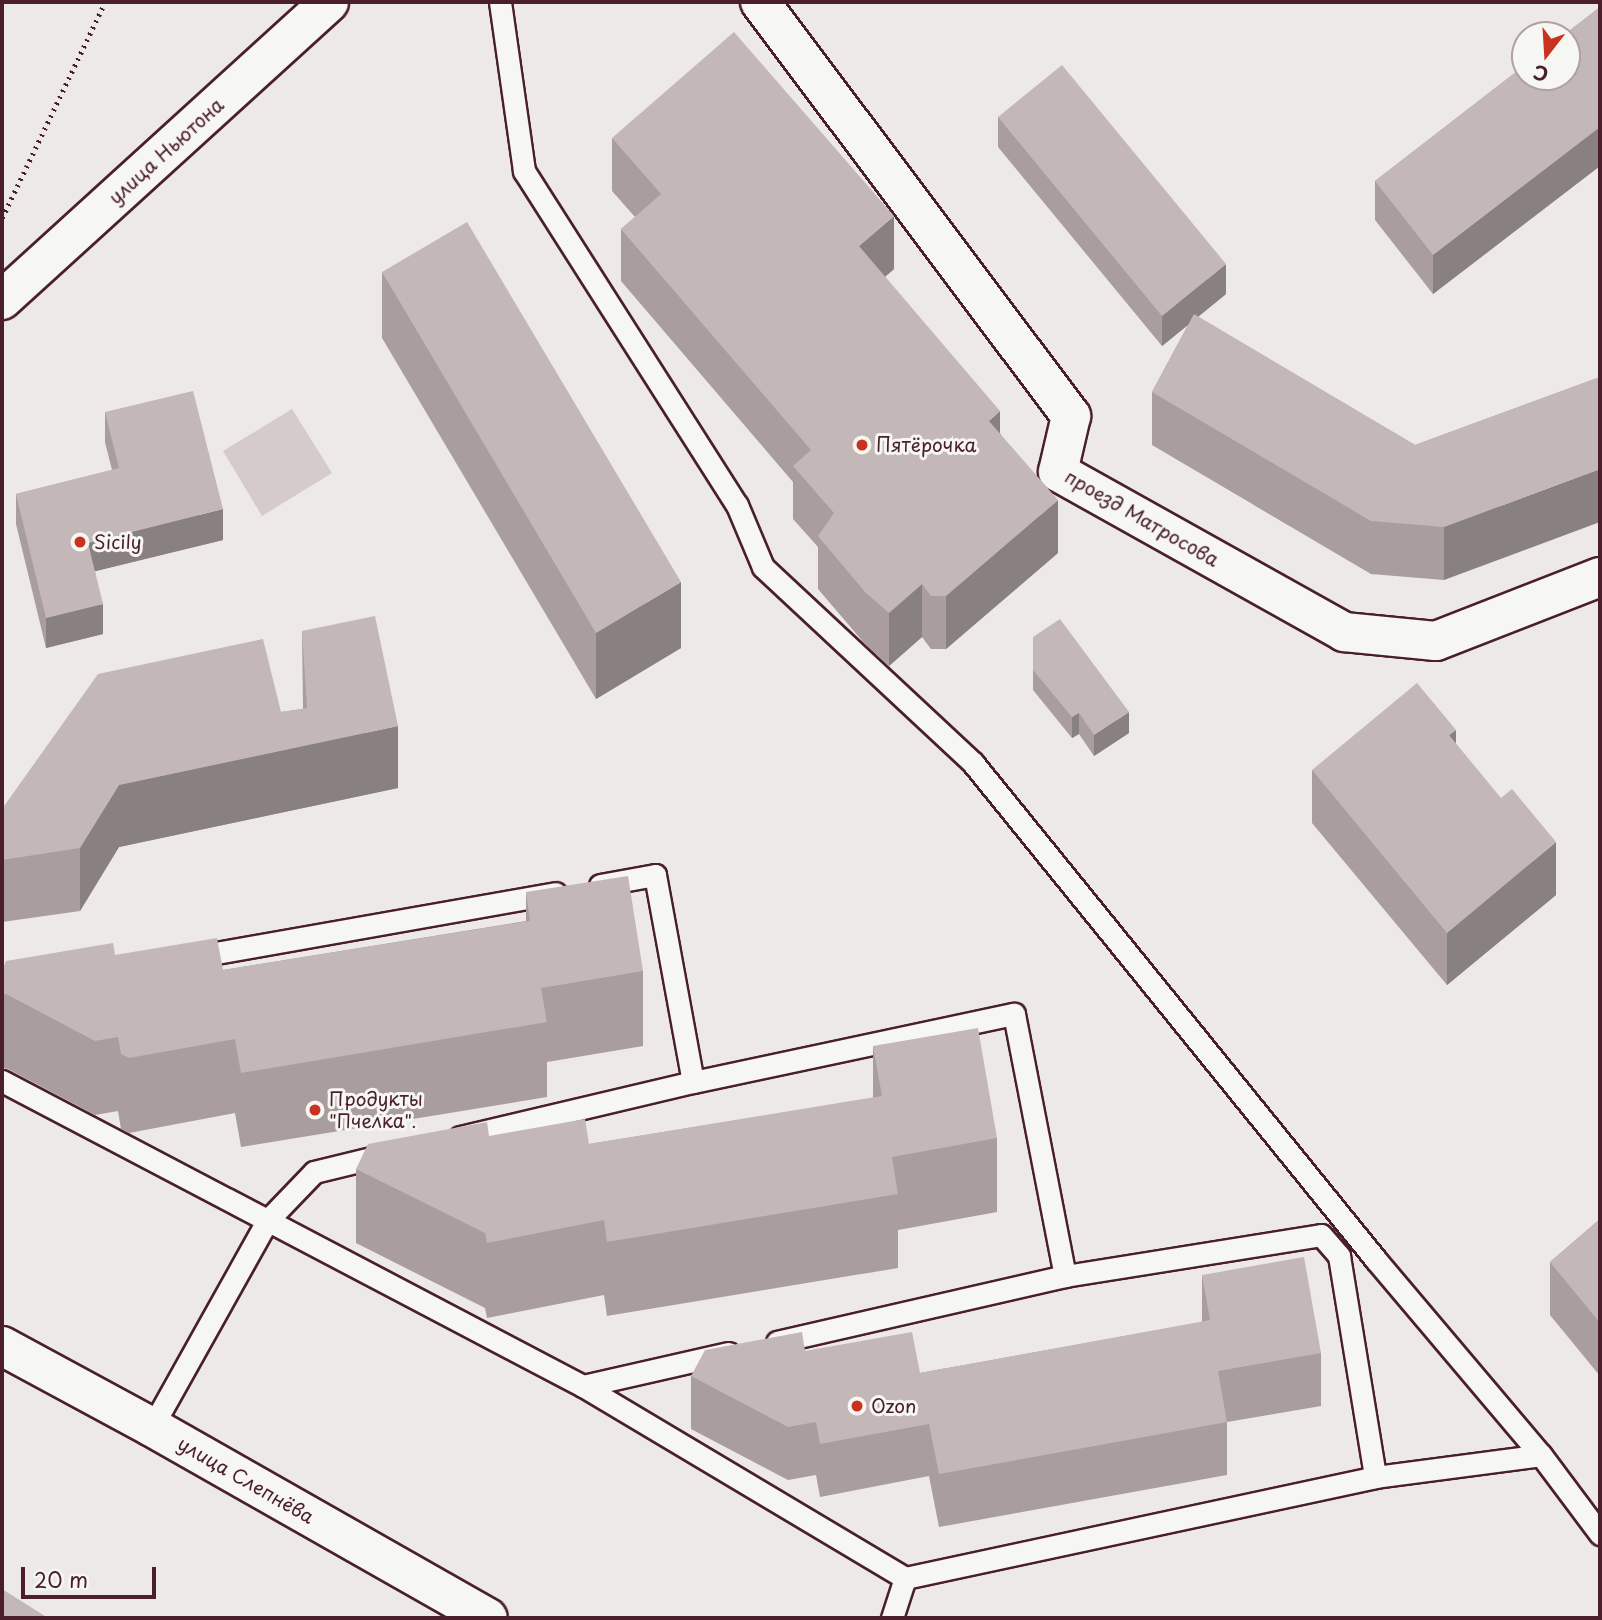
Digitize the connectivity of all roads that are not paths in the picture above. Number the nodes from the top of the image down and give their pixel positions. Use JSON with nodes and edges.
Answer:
{"nodes":[{"id":1,"x":330,"y":2,"type":"edge"},
{"id":2,"x":500,"y":2,"type":"edge"},
{"id":3,"x":760,"y":2,"type":"edge"},
{"id":4,"x":2,"y":300,"type":"edge"},
{"id":5,"x":1600,"y":577,"type":"edge"},
{"id":6,"x":179,"y":960,"type":"edge"},
{"id":7,"x":2,"y":1081,"type":"edge"},
{"id":8,"x":693,"y":1082,"type":"junction"},
{"id":9,"x":436,"y":1143,"type":"edge"},
{"id":10,"x":409,"y":1149,"type":"edge"},
{"id":11,"x":267,"y":1221,"type":"junction"},
{"id":12,"x":1065,"y":1276,"type":"junction"},
{"id":13,"x":2,"y":1346,"type":"edge"},
{"id":14,"x":583,"y":1387,"type":"junction"},
{"id":15,"x":152,"y":1427,"type":"junction"},
{"id":16,"x":1541,"y":1455,"type":"junction"},
{"id":17,"x":1375,"y":1477,"type":"junction"},
{"id":18,"x":1600,"y":1534,"type":"edge"},
{"id":19,"x":905,"y":1578,"type":"junction"},
{"id":20,"x":488,"y":1618,"type":"edge"},
{"id":21,"x":892,"y":1618,"type":"edge"}],
"edges":[{"from":1,"to":4,"type":"street","name":"улица Ньютона"},
{"from":2,"to":16,"type":"lane"},
{"from":3,"to":5,"type":"street","name":"проезд Матросова"},
{"from":6,"to":8,"type":"lane"},
{"from":7,"to":11,"type":"lane"},
{"from":8,"to":9,"type":"lane"},
{"from":8,"to":12,"type":"lane"},
{"from":10,"to":11,"type":"lane"},
{"from":11,"to":14,"type":"lane"},
{"from":11,"to":15,"type":"lane"},
{"from":12,"to":14,"type":"lane"},
{"from":12,"to":17,"type":"lane"},
{"from":13,"to":15,"type":"street","name":"улица Слепнёва"},
{"from":14,"to":19,"type":"lane"},
{"from":15,"to":20,"type":"street","name":"улица Слепнёва"},
{"from":16,"to":17,"type":"lane"},
{"from":16,"to":18,"type":"lane"},
{"from":17,"to":19,"type":"lane"},
{"from":19,"to":21,"type":"lane"}]}
